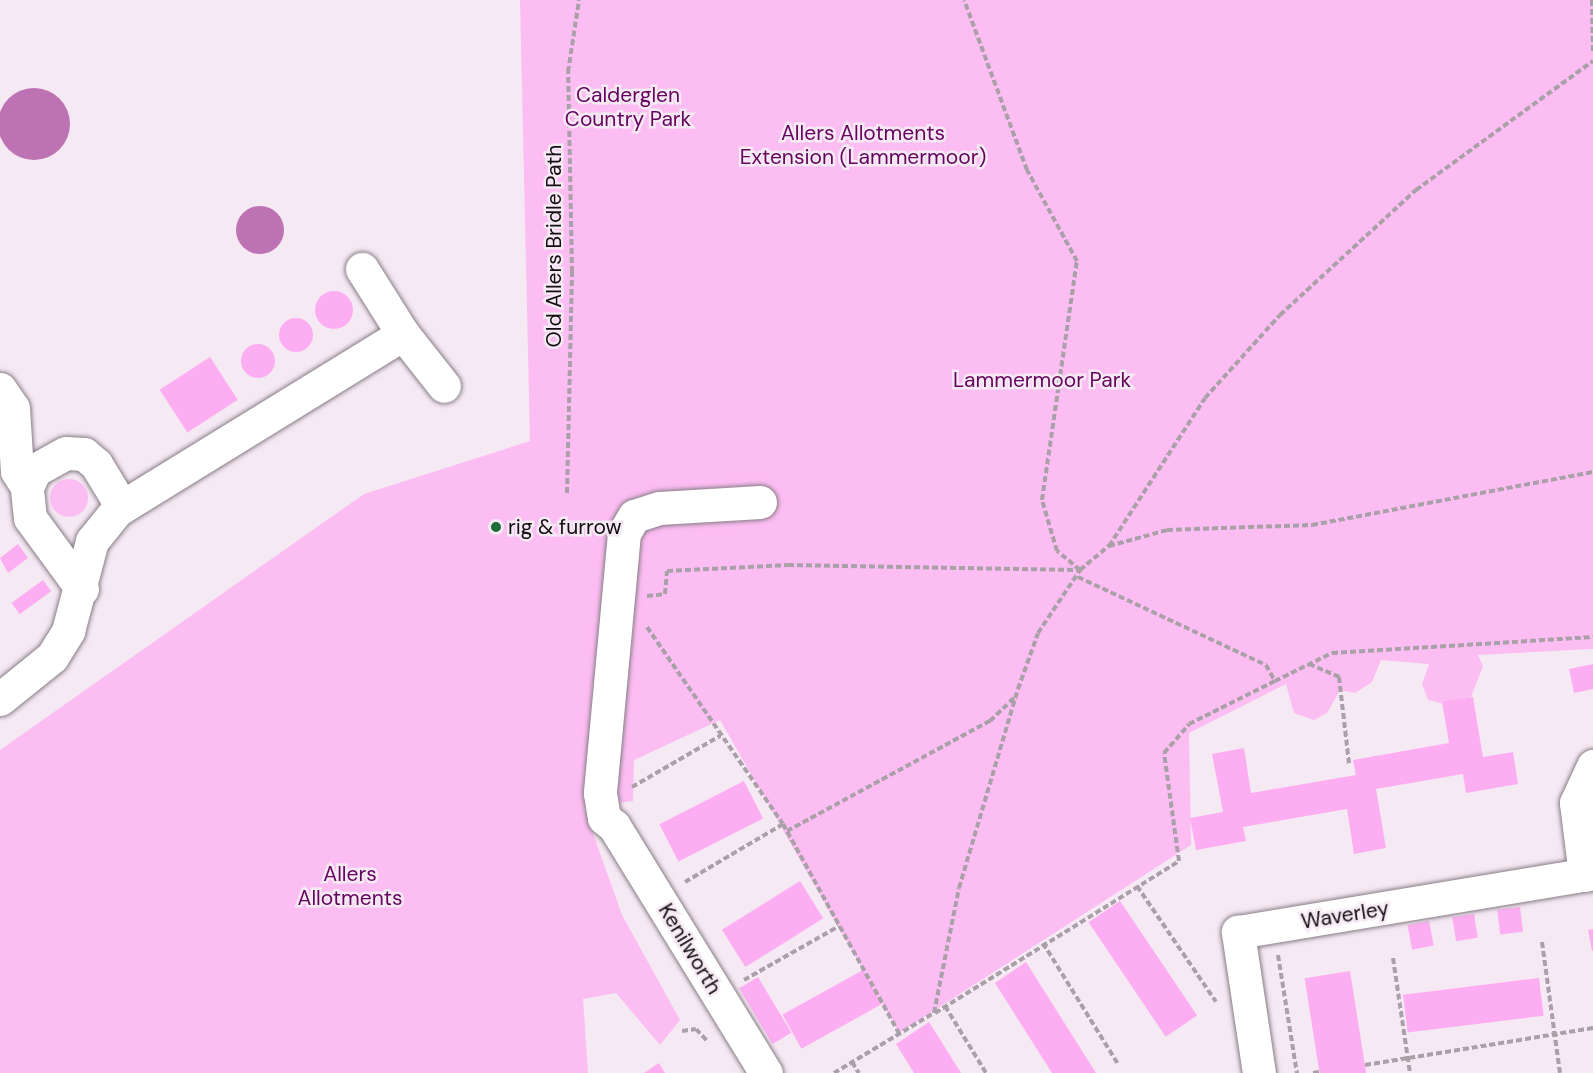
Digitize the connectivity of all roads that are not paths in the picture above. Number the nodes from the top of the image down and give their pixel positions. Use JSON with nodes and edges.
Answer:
{"nodes":[{"id":1,"x":362,"y":269,"type":"dead end"},
{"id":2,"x":403,"y":334,"type":"junction"},
{"id":3,"x":444,"y":386,"type":"dead end"},
{"id":4,"x":0,"y":389,"type":"edge"},
{"id":5,"x":27,"y":487,"type":"junction"},
{"id":6,"x":760,"y":502,"type":"dead end"},
{"id":7,"x":122,"y":507,"type":"junction"},
{"id":8,"x":82,"y":589,"type":"junction"},
{"id":9,"x":0,"y":699,"type":"edge"},
{"id":10,"x":1593,"y":766,"type":"edge"},
{"id":11,"x":1589,"y":874,"type":"edge"},
{"id":12,"x":766,"y":1073,"type":"edge"},
{"id":13,"x":1259,"y":1073,"type":"edge"}],
"edges":[{"from":1,"to":2,"type":"street"},
{"from":2,"to":3,"type":"street"},
{"from":2,"to":7,"type":"street"},
{"from":4,"to":5,"type":"street"},
{"from":5,"to":7,"type":"street"},
{"from":5,"to":8,"type":"street"},
{"from":6,"to":12,"type":"street","name":"Kenilworth"},
{"from":7,"to":8,"type":"street"},
{"from":8,"to":9,"type":"street"},
{"from":10,"to":11,"type":"street"},
{"from":11,"to":13,"type":"street","name":"Waverley"}]}
